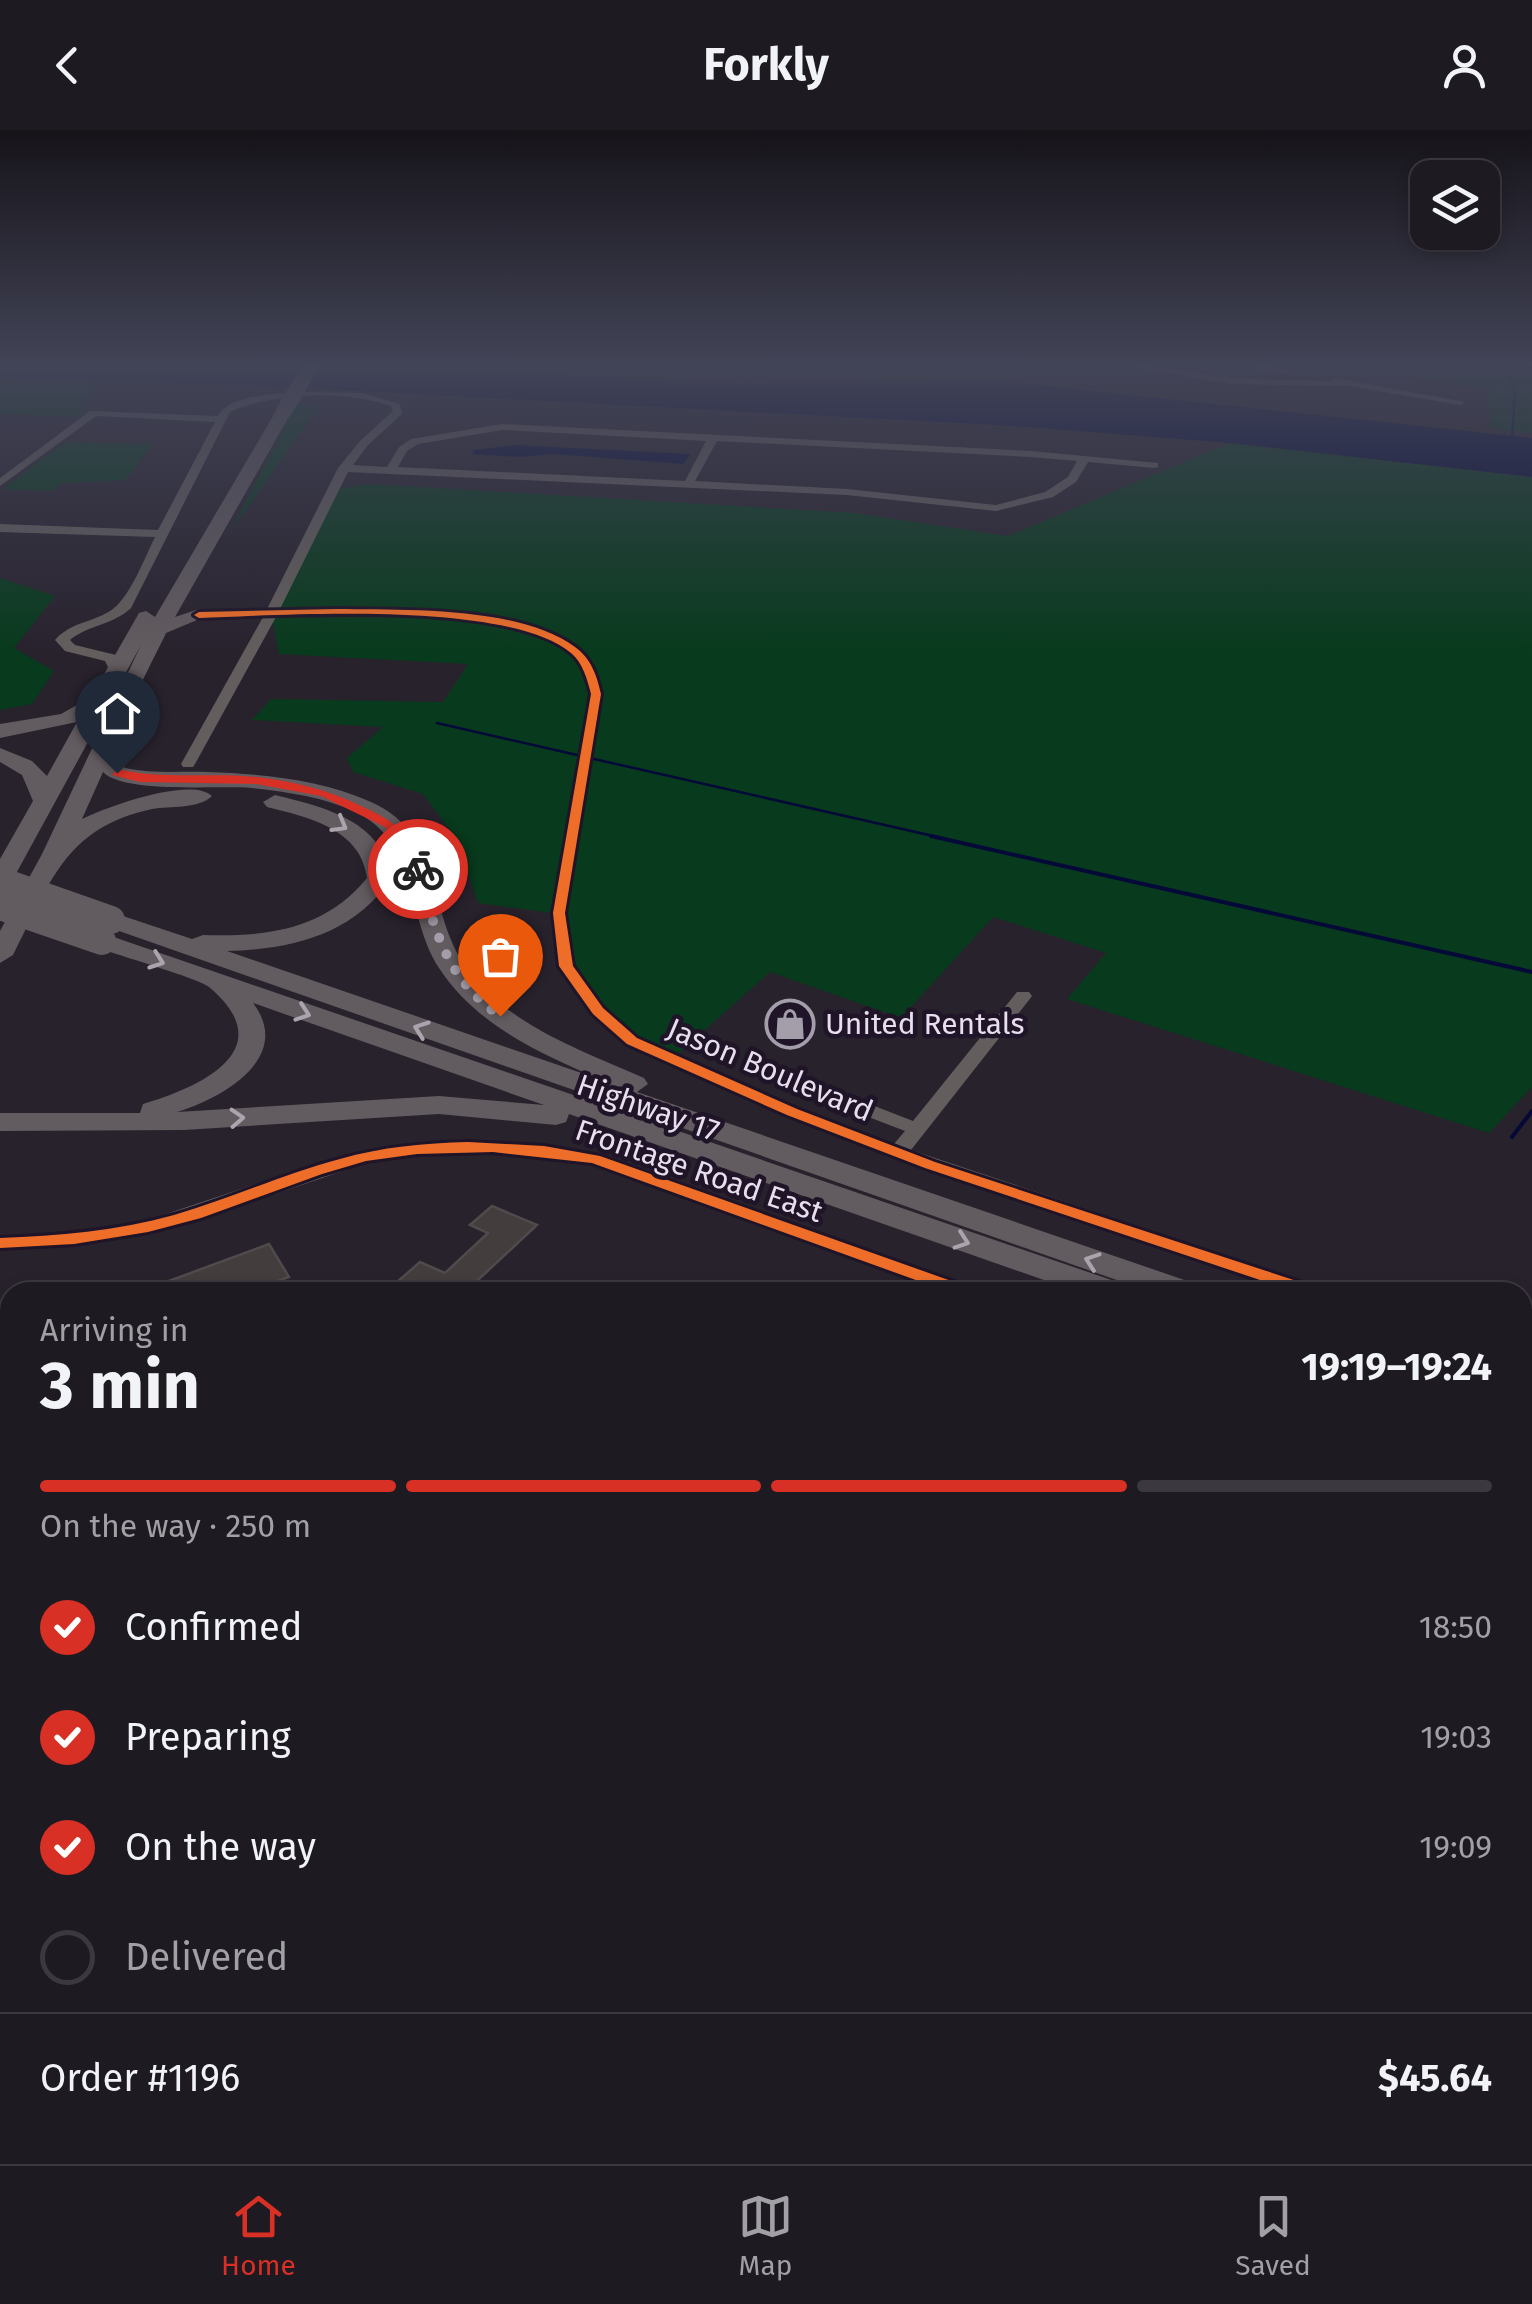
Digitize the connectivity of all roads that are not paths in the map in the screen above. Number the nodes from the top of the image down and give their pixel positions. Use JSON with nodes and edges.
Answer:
{"nodes":[{"id":1,"x":30,"y":461,"type":"edge"},
{"id":2,"x":201,"y":461,"type":"edge"},
{"id":3,"x":249,"y":461,"type":"edge"},
{"id":4,"x":252,"y":461,"type":"edge"},
{"id":5,"x":352,"y":461,"type":"edge"},
{"id":6,"x":396,"y":461,"type":"edge"},
{"id":7,"x":701,"y":461,"type":"edge"},
{"id":8,"x":1083,"y":461,"type":"edge"},
{"id":9,"x":1113,"y":461,"type":"edge"},
{"id":10,"x":1154,"y":465,"type":"dead end"},
{"id":11,"x":391,"y":470,"type":"junction"},
{"id":12,"x":342,"y":471,"type":"junction"},
{"id":13,"x":0,"y":483,"type":"edge"},
{"id":14,"x":689,"y":484,"type":"junction"},
{"id":15,"x":0,"y":528,"type":"edge"},
{"id":16,"x":164,"y":534,"type":"junction"},
{"id":17,"x":173,"y":602,"type":"junction"},
{"id":18,"x":271,"y":614,"type":"junction"},
{"id":19,"x":199,"y":615,"type":"junction"},
{"id":20,"x":147,"y":631,"type":"junction"},
{"id":21,"x":79,"y":650,"type":"junction"},
{"id":22,"x":114,"y":668,"type":"junction"},
{"id":23,"x":97,"y":702,"type":"junction"},
{"id":24,"x":0,"y":730,"type":"edge"},
{"id":25,"x":106,"y":742,"type":"junction"},
{"id":26,"x":0,"y":755,"type":"edge"},
{"id":27,"x":188,"y":764,"type":"dead end"},
{"id":28,"x":44,"y":801,"type":"junction"},
{"id":29,"x":54,"y":854,"type":"junction"},
{"id":30,"x":0,"y":881,"type":"edge"},
{"id":31,"x":0,"y":906,"type":"edge"},
{"id":32,"x":107,"y":930,"type":"junction"},
{"id":33,"x":176,"y":942,"type":"junction"},
{"id":34,"x":0,"y":955,"type":"edge"},
{"id":35,"x":211,"y":981,"type":"junction"},
{"id":36,"x":1023,"y":996,"type":"dead end"},
{"id":37,"x":847,"y":1102,"type":"dead end"},
{"id":38,"x":0,"y":1113,"type":"edge"},
{"id":39,"x":0,"y":1122,"type":"edge"},
{"id":40,"x":917,"y":1129,"type":"junction"},
{"id":41,"x":672,"y":1140,"type":"junction"},
{"id":42,"x":776,"y":1152,"type":"junction"},
{"id":43,"x":898,"y":1153,"type":"junction"},
{"id":44,"x":0,"y":1243,"type":"edge"},
{"id":45,"x":937,"y":1282,"type":"edge"},
{"id":46,"x":1082,"y":1282,"type":"edge"},
{"id":47,"x":1155,"y":1282,"type":"edge"},
{"id":48,"x":1282,"y":1282,"type":"edge"}],
"edges":[{"from":1,"to":13,"type":"street"},
{"from":2,"to":16,"type":"street"},
{"from":3,"to":20,"type":"highway"},
{"from":4,"to":17,"type":"highway"},
{"from":5,"to":12,"type":"street"},
{"from":6,"to":11,"type":"street"},
{"from":7,"to":14,"type":"street"},
{"from":8,"to":14,"type":"street"},
{"from":9,"to":10,"type":"street"},
{"from":11,"to":12,"type":"street"},
{"from":11,"to":14,"type":"street"},
{"from":12,"to":18,"type":"street"},
{"from":15,"to":16,"type":"street"},
{"from":16,"to":21,"type":"street"},
{"from":17,"to":19,"type":"highway"},
{"from":17,"to":20,"type":"highway"},
{"from":18,"to":19,"type":"street","name":"Jason Boulevard"},
{"from":18,"to":27,"type":"street"},
{"from":18,"to":43,"type":"street","name":"Jason Boulevard"},
{"from":19,"to":20,"type":"highway"},
{"from":20,"to":21,"type":"street"},
{"from":20,"to":22,"type":"highway"},
{"from":20,"to":25,"type":"highway"},
{"from":21,"to":22,"type":"street"},
{"from":22,"to":23,"type":"highway"},
{"from":23,"to":24,"type":"highway"},
{"from":23,"to":28,"type":"highway"},
{"from":25,"to":29,"type":"highway"},
{"from":25,"to":42,"type":"highway"},
{"from":26,"to":28,"type":"highway"},
{"from":28,"to":30,"type":"highway"},
{"from":29,"to":33,"type":"highway","one_way":true},
{"from":29,"to":34,"type":"highway"},
{"from":30,"to":32,"type":"highway","name":"Highway 17","bridge":true},
{"from":31,"to":32,"type":"highway","name":"Highway 17","bridge":true},
{"from":32,"to":33,"type":"highway","name":"Highway 17"},
{"from":32,"to":35,"type":"highway","name":"Highway 17","one_way":true},
{"from":42,"to":33,"type":"highway","name":"Highway 17","one_way":true},
{"from":35,"to":38,"type":"highway"},
{"from":35,"to":41,"type":"highway","name":"Highway 17","one_way":true},
{"from":36,"to":40,"type":"street"},
{"from":37,"to":40,"type":"street"},
{"from":39,"to":41,"type":"highway","one_way":true},
{"from":40,"to":43,"type":"street"},
{"from":41,"to":46,"type":"highway","name":"Highway 17","one_way":true},
{"from":47,"to":42,"type":"highway","name":"Highway 17","one_way":true},
{"from":43,"to":48,"type":"street","name":"Jason Boulevard"},
{"from":44,"to":45,"type":"street","name":"Frontage Road East"}]}
